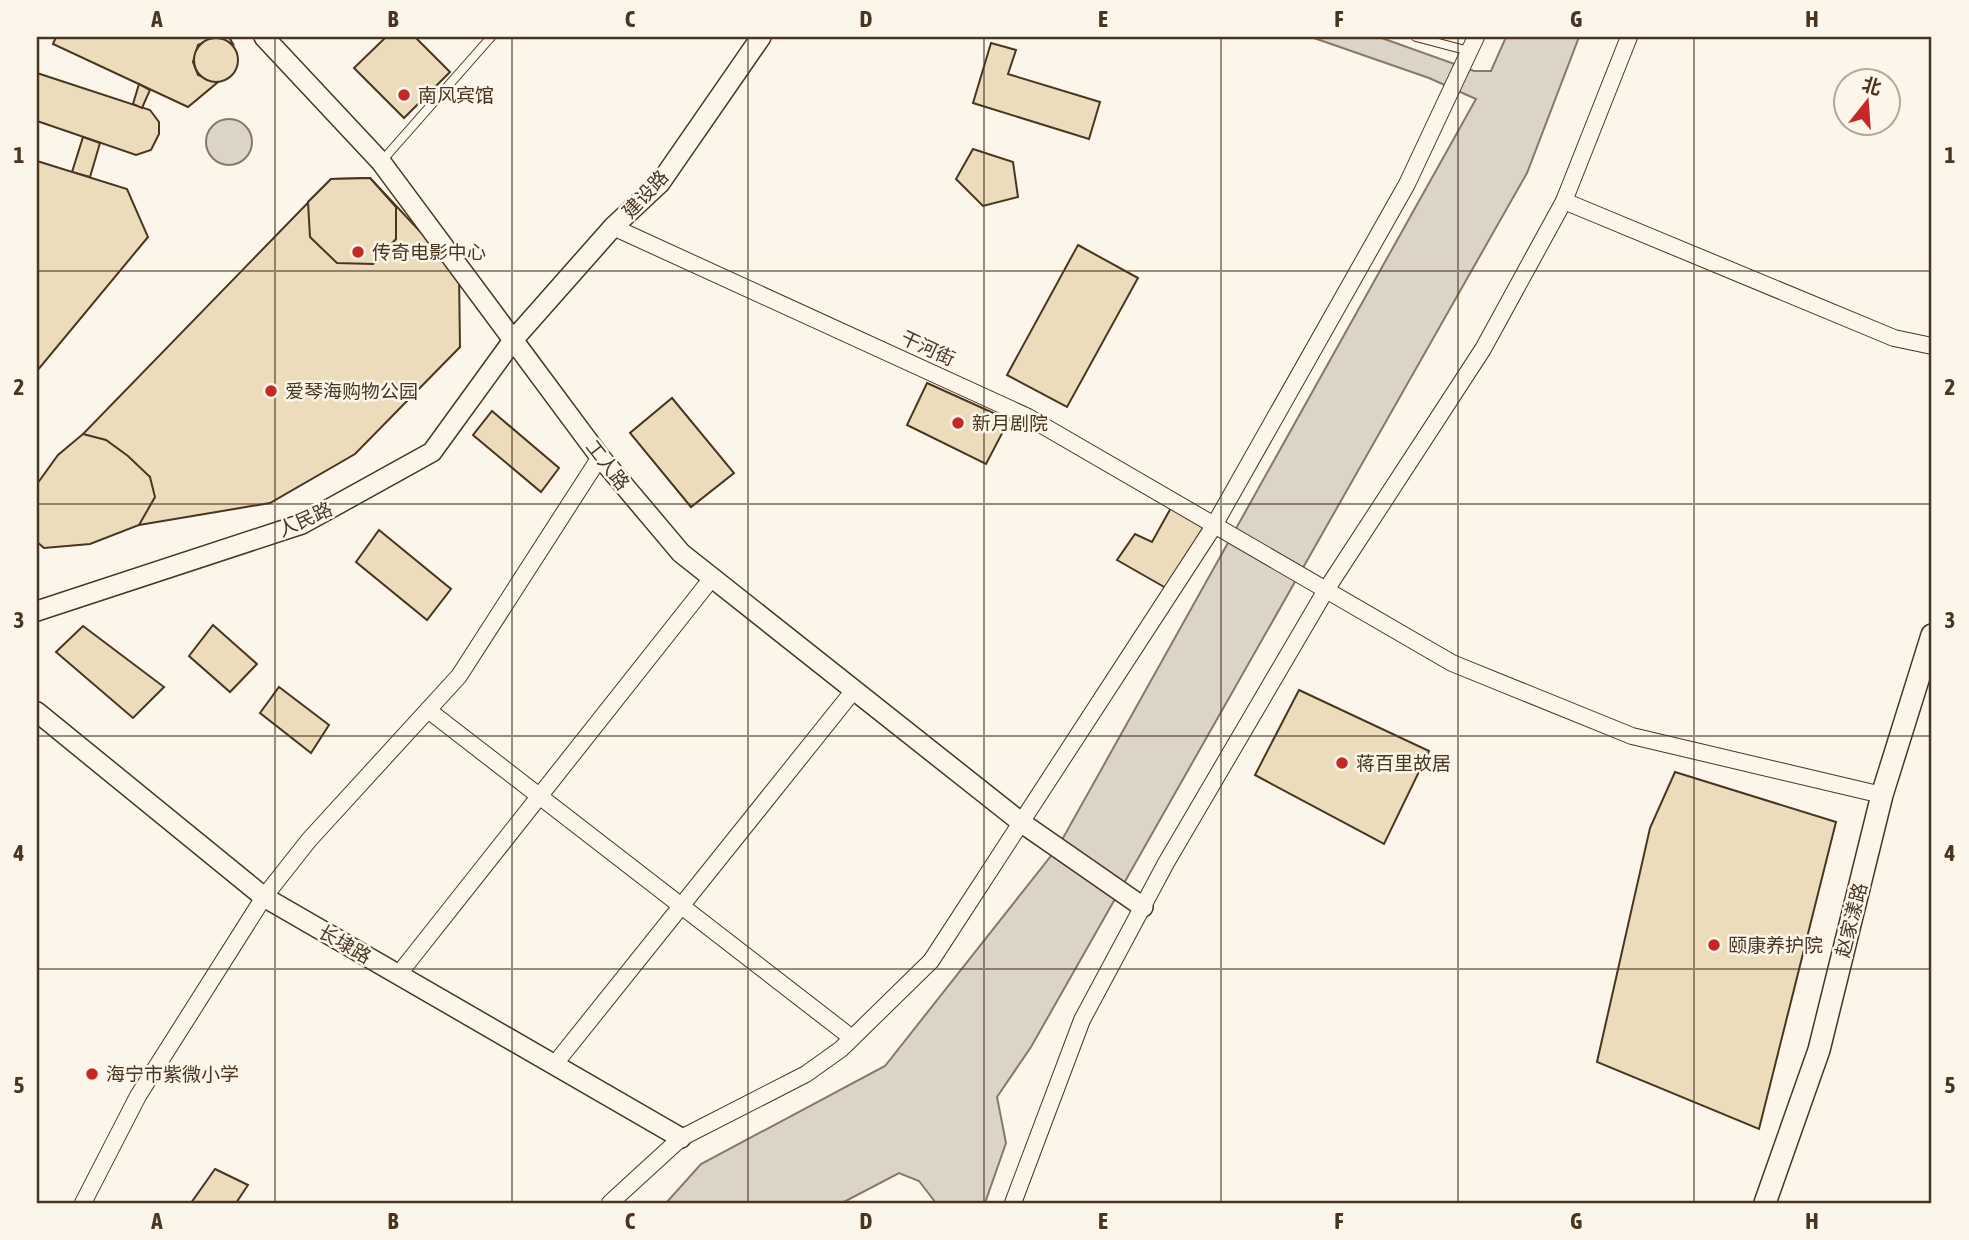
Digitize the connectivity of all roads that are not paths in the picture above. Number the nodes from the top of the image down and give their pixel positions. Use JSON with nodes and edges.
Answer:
{"nodes":[{"id":1,"x":264,"y":37,"type":"edge"},
{"id":2,"x":491,"y":37,"type":"edge"},
{"id":3,"x":759,"y":37,"type":"edge"},
{"id":4,"x":1416,"y":37,"type":"edge"},
{"id":5,"x":1629,"y":37,"type":"edge"},
{"id":6,"x":1472,"y":44,"type":"edge"},
{"id":7,"x":381,"y":162,"type":"junction"},
{"id":8,"x":1564,"y":201,"type":"junction"},
{"id":9,"x":613,"y":227,"type":"junction"},
{"id":10,"x":514,"y":339,"type":"junction"},
{"id":11,"x":1932,"y":346,"type":"edge"},
{"id":12,"x":600,"y":457,"type":"junction"},
{"id":13,"x":1215,"y":525,"type":"junction"},
{"id":14,"x":712,"y":578,"type":"junction"},
{"id":15,"x":1322,"y":587,"type":"junction"},
{"id":16,"x":37,"y":611,"type":"edge"},
{"id":17,"x":1932,"y":635,"type":"edge"},
{"id":18,"x":854,"y":690,"type":"junction"},
{"id":19,"x":428,"y":710,"type":"junction"},
{"id":20,"x":37,"y":712,"type":"edge"},
{"id":21,"x":1882,"y":795,"type":"junction"},
{"id":22,"x":539,"y":796,"type":"junction"},
{"id":23,"x":1027,"y":827,"type":"junction"},
{"id":24,"x":264,"y":897,"type":"junction"},
{"id":25,"x":1137,"y":902,"type":"junction"},
{"id":26,"x":681,"y":906,"type":"junction"},
{"id":27,"x":398,"y":975,"type":"junction"},
{"id":28,"x":852,"y":1038,"type":"junction"},
{"id":29,"x":554,"y":1065,"type":"junction"},
{"id":30,"x":681,"y":1138,"type":"junction"},
{"id":31,"x":83,"y":1203,"type":"edge"},
{"id":32,"x":610,"y":1203,"type":"edge"},
{"id":33,"x":1013,"y":1203,"type":"edge"},
{"id":34,"x":1765,"y":1203,"type":"edge"}],
"edges":[{"from":1,"to":7,"type":"street","name":"工人路"},
{"from":2,"to":7,"type":"lane"},
{"from":3,"to":9,"type":"street","name":"建设路"},
{"from":4,"to":6,"type":"lane"},
{"from":5,"to":8,"type":"street"},
{"from":6,"to":13,"type":"street"},
{"from":7,"to":10,"type":"street","name":"工人路"},
{"from":8,"to":11,"type":"street"},
{"from":8,"to":15,"type":"street"},
{"from":9,"to":10,"type":"street","name":"建设路"},
{"from":9,"to":13,"type":"street","name":"干河街"},
{"from":10,"to":12,"type":"street","name":"工人路"},
{"from":10,"to":16,"type":"street","name":"人民路"},
{"from":12,"to":14,"type":"street","name":"工人路"},
{"from":12,"to":19,"type":"street"},
{"from":13,"to":15,"type":"street","name":"干河街"},
{"from":13,"to":23,"type":"street"},
{"from":14,"to":18,"type":"street","name":"工人路"},
{"from":14,"to":22,"type":"street"},
{"from":15,"to":21,"type":"street","name":"干河街"},
{"from":15,"to":25,"type":"street"},
{"from":17,"to":21,"type":"main road","name":"赵家漾路"},
{"from":18,"to":23,"type":"street","name":"工人路"},
{"from":18,"to":26,"type":"street"},
{"from":19,"to":22,"type":"street"},
{"from":19,"to":24,"type":"street"},
{"from":20,"to":24,"type":"street","name":"长埭路"},
{"from":21,"to":34,"type":"main road","name":"赵家漾路"},
{"from":22,"to":26,"type":"street"},
{"from":22,"to":27,"type":"street"},
{"from":23,"to":25,"type":"street","name":"工人路"},
{"from":23,"to":28,"type":"street"},
{"from":24,"to":27,"type":"street","name":"长埭路"},
{"from":24,"to":31,"type":"street"},
{"from":25,"to":33,"type":"street"},
{"from":26,"to":28,"type":"street"},
{"from":26,"to":29,"type":"street"},
{"from":27,"to":29,"type":"street","name":"长埭路"},
{"from":28,"to":30,"type":"street"},
{"from":29,"to":30,"type":"street","name":"长埭路"},
{"from":30,"to":32,"type":"street"}]}
